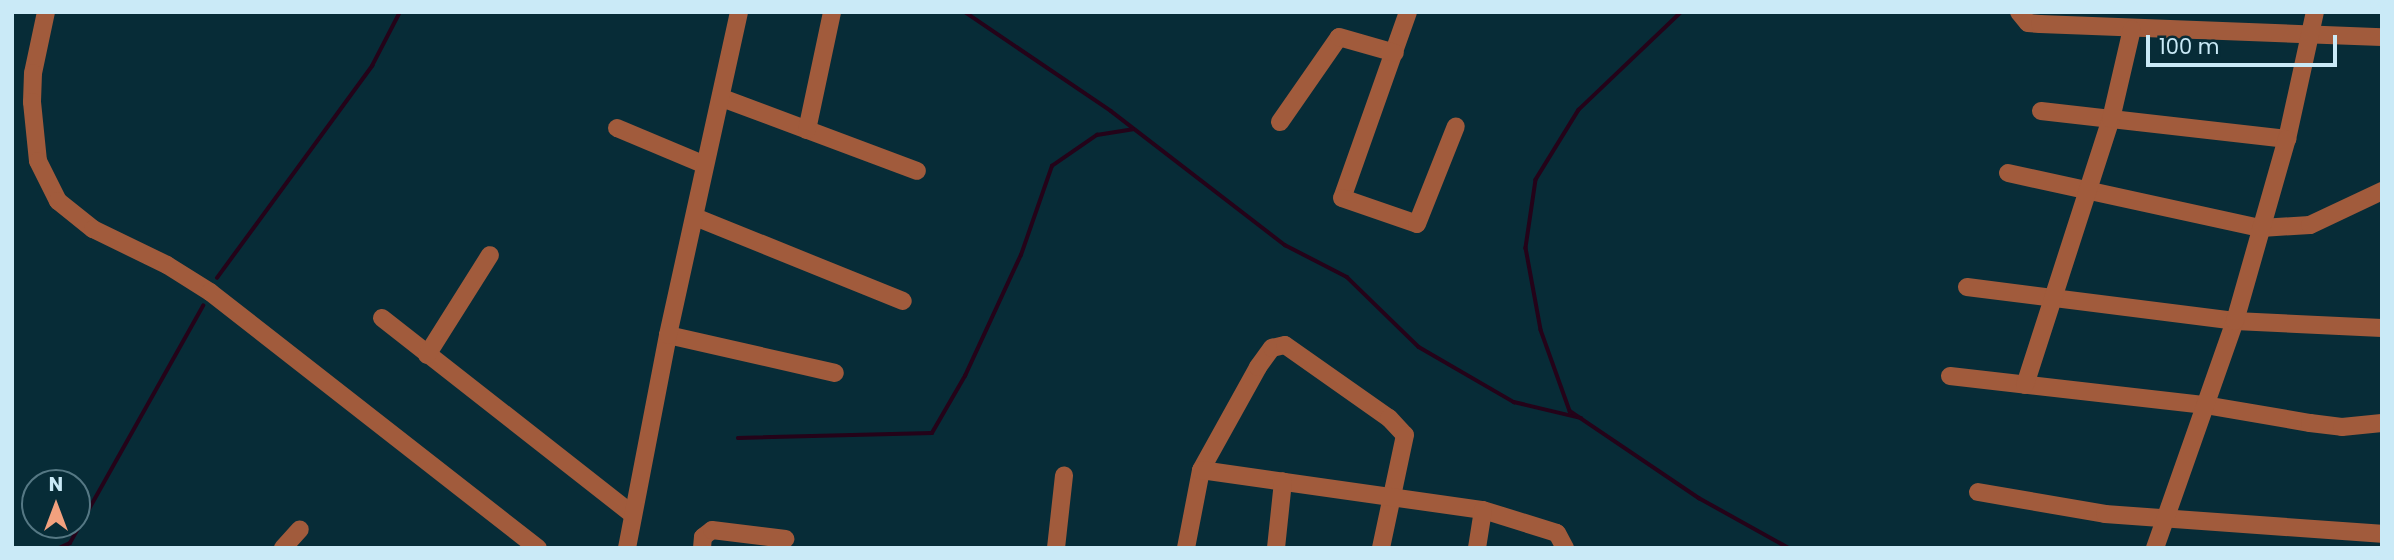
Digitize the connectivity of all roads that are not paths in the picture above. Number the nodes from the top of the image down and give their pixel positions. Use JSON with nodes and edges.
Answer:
{"nodes":[{"id":1,"x":46,"y":12,"type":"edge"},
{"id":2,"x":739,"y":12,"type":"edge"},
{"id":3,"x":832,"y":12,"type":"edge"},
{"id":4,"x":1408,"y":12,"type":"edge"},
{"id":5,"x":2018,"y":12,"type":"edge"},
{"id":6,"x":2315,"y":12,"type":"edge"},
{"id":7,"x":2132,"y":29,"type":"junction"},
{"id":8,"x":2311,"y":36,"type":"junction"},
{"id":9,"x":2382,"y":37,"type":"edge"},
{"id":10,"x":1395,"y":53,"type":"junction"},
{"id":11,"x":722,"y":98,"type":"junction"},
{"id":12,"x":2041,"y":111,"type":"dead end"},
{"id":13,"x":2112,"y":119,"type":"junction"},
{"id":14,"x":1280,"y":122,"type":"dead end"},
{"id":15,"x":1456,"y":126,"type":"dead end"},
{"id":16,"x":617,"y":128,"type":"dead end"},
{"id":17,"x":807,"y":130,"type":"junction"},
{"id":18,"x":2287,"y":139,"type":"junction"},
{"id":19,"x":705,"y":165,"type":"junction"},
{"id":20,"x":917,"y":171,"type":"dead end"},
{"id":21,"x":2008,"y":173,"type":"dead end"},
{"id":22,"x":2087,"y":190,"type":"junction"},
{"id":23,"x":2382,"y":191,"type":"edge"},
{"id":24,"x":695,"y":217,"type":"junction"},
{"id":25,"x":2261,"y":228,"type":"junction"},
{"id":26,"x":490,"y":255,"type":"dead end"},
{"id":27,"x":1967,"y":288,"type":"dead end"},
{"id":28,"x":2052,"y":300,"type":"junction"},
{"id":29,"x":903,"y":301,"type":"dead end"},
{"id":30,"x":382,"y":318,"type":"dead end"},
{"id":31,"x":2235,"y":321,"type":"junction"},
{"id":32,"x":2382,"y":328,"type":"edge"},
{"id":33,"x":668,"y":335,"type":"junction"},
{"id":34,"x":427,"y":355,"type":"junction"},
{"id":35,"x":835,"y":373,"type":"dead end"},
{"id":36,"x":1950,"y":376,"type":"dead end"},
{"id":37,"x":2025,"y":386,"type":"junction"},
{"id":38,"x":2205,"y":405,"type":"junction"},
{"id":39,"x":2382,"y":422,"type":"edge"},
{"id":40,"x":1201,"y":470,"type":"junction"},
{"id":41,"x":1064,"y":475,"type":"dead end"},
{"id":42,"x":1283,"y":481,"type":"junction"},
{"id":43,"x":1978,"y":492,"type":"dead end"},
{"id":44,"x":1389,"y":497,"type":"junction"},
{"id":45,"x":1483,"y":510,"type":"junction"},
{"id":46,"x":634,"y":515,"type":"junction"},
{"id":47,"x":2168,"y":519,"type":"junction"},
{"id":48,"x":2382,"y":520,"type":"edge"},
{"id":49,"x":300,"y":529,"type":"dead end"},
{"id":50,"x":2381,"y":534,"type":"edge"},
{"id":51,"x":785,"y":539,"type":"dead end"},
{"id":52,"x":283,"y":548,"type":"edge"},
{"id":53,"x":538,"y":548,"type":"edge"},
{"id":54,"x":627,"y":548,"type":"edge"},
{"id":55,"x":702,"y":548,"type":"edge"},
{"id":56,"x":1056,"y":548,"type":"edge"},
{"id":57,"x":1186,"y":548,"type":"edge"},
{"id":58,"x":1276,"y":548,"type":"edge"},
{"id":59,"x":1381,"y":548,"type":"edge"},
{"id":60,"x":1477,"y":548,"type":"edge"},
{"id":61,"x":1564,"y":548,"type":"edge"},
{"id":62,"x":2155,"y":548,"type":"edge"},
{"id":63,"x":2381,"y":548,"type":"edge"}],
"edges":[{"from":1,"to":53,"type":"street"},
{"from":2,"to":11,"type":"street"},
{"from":3,"to":17,"type":"street"},
{"from":4,"to":10,"type":"street"},
{"from":5,"to":7,"type":"street"},
{"from":6,"to":8,"type":"street"},
{"from":7,"to":8,"type":"street"},
{"from":7,"to":13,"type":"street"},
{"from":8,"to":9,"type":"street"},
{"from":8,"to":18,"type":"street"},
{"from":10,"to":14,"type":"street"},
{"from":10,"to":15,"type":"street"},
{"from":11,"to":17,"type":"street"},
{"from":11,"to":19,"type":"street"},
{"from":12,"to":13,"type":"street"},
{"from":13,"to":18,"type":"street"},
{"from":13,"to":22,"type":"street"},
{"from":16,"to":19,"type":"street"},
{"from":17,"to":20,"type":"street"},
{"from":18,"to":25,"type":"street"},
{"from":19,"to":24,"type":"street"},
{"from":21,"to":22,"type":"street"},
{"from":22,"to":25,"type":"street"},
{"from":22,"to":28,"type":"street"},
{"from":23,"to":25,"type":"street"},
{"from":24,"to":29,"type":"street"},
{"from":24,"to":33,"type":"street"},
{"from":25,"to":31,"type":"street"},
{"from":26,"to":34,"type":"street"},
{"from":27,"to":28,"type":"street"},
{"from":28,"to":31,"type":"street"},
{"from":28,"to":37,"type":"street"},
{"from":30,"to":34,"type":"street"},
{"from":31,"to":32,"type":"street"},
{"from":31,"to":38,"type":"street"},
{"from":33,"to":35,"type":"street"},
{"from":33,"to":46,"type":"street"},
{"from":34,"to":46,"type":"street"},
{"from":36,"to":37,"type":"street"},
{"from":37,"to":38,"type":"street"},
{"from":38,"to":39,"type":"street"},
{"from":38,"to":47,"type":"street"},
{"from":40,"to":42,"type":"street"},
{"from":40,"to":44,"type":"street"},
{"from":40,"to":57,"type":"street"},
{"from":41,"to":56,"type":"street"},
{"from":42,"to":44,"type":"street"},
{"from":42,"to":58,"type":"street"},
{"from":43,"to":47,"type":"street"},
{"from":44,"to":45,"type":"street"},
{"from":44,"to":59,"type":"street"},
{"from":45,"to":60,"type":"street"},
{"from":45,"to":61,"type":"street"},
{"from":46,"to":54,"type":"street"},
{"from":47,"to":50,"type":"street"},
{"from":47,"to":62,"type":"street"},
{"from":48,"to":50,"type":"street"},
{"from":49,"to":52,"type":"street"},
{"from":50,"to":63,"type":"street"},
{"from":51,"to":55,"type":"street"}]}
